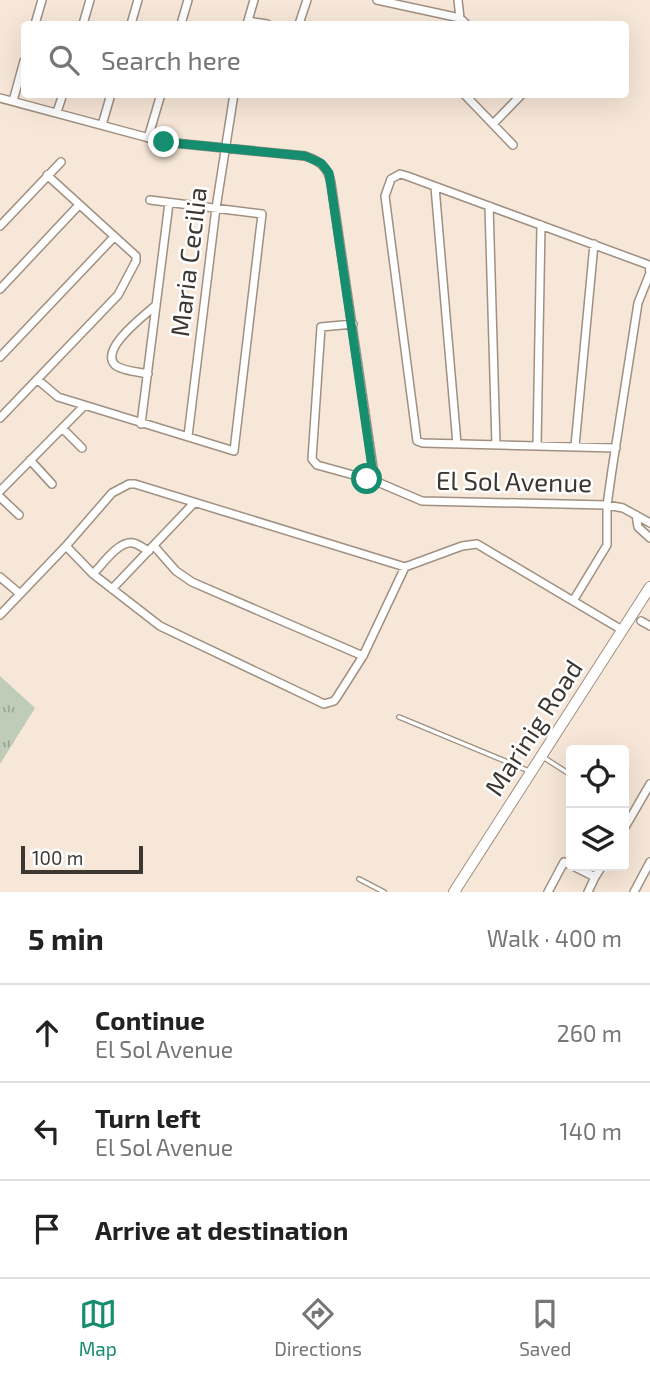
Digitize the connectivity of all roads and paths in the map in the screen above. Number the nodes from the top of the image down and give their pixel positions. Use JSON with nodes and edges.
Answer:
{"nodes":[{"id":1,"x":42,"y":0,"type":"edge"},
{"id":2,"x":90,"y":0,"type":"edge"},
{"id":3,"x":138,"y":0,"type":"edge"},
{"id":4,"x":186,"y":0,"type":"edge"},
{"id":5,"x":254,"y":0,"type":"edge"},
{"id":6,"x":307,"y":0,"type":"edge"},
{"id":7,"x":377,"y":0,"type":"edge"},
{"id":8,"x":458,"y":0,"type":"edge"},
{"id":9,"x":36,"y":21,"type":"edge"},
{"id":10,"x":84,"y":21,"type":"edge"},
{"id":11,"x":132,"y":21,"type":"edge"},
{"id":12,"x":182,"y":21,"type":"edge"},
{"id":13,"x":248,"y":21,"type":"edge"},
{"id":14,"x":300,"y":21,"type":"edge"},
{"id":15,"x":463,"y":21,"type":"edge"},
{"id":16,"x":21,"y":72,"type":"edge"},
{"id":17,"x":0,"y":98,"type":"edge"},
{"id":18,"x":61,"y":98,"type":"edge"},
{"id":19,"x":110,"y":98,"type":"edge"},
{"id":20,"x":160,"y":98,"type":"edge"},
{"id":21,"x":233,"y":98,"type":"edge"},
{"id":22,"x":468,"y":98,"type":"edge"},
{"id":23,"x":518,"y":98,"type":"edge"},
{"id":24,"x":13,"y":101,"type":"junction"},
{"id":25,"x":57,"y":112,"type":"junction"},
{"id":26,"x":493,"y":124,"type":"junction"},
{"id":27,"x":102,"y":125,"type":"junction"},
{"id":28,"x":148,"y":138,"type":"junction"},
{"id":29,"x":513,"y":145,"type":"dead end"},
{"id":30,"x":225,"y":149,"type":"junction"},
{"id":31,"x":61,"y":162,"type":"dead end"},
{"id":32,"x":47,"y":175,"type":"junction"},
{"id":33,"x":435,"y":187,"type":"junction"},
{"id":34,"x":150,"y":200,"type":"dead end"},
{"id":35,"x":169,"y":203,"type":"junction"},
{"id":36,"x":78,"y":206,"type":"junction"},
{"id":37,"x":489,"y":206,"type":"junction"},
{"id":38,"x":216,"y":208,"type":"junction"},
{"id":39,"x":541,"y":225,"type":"junction"},
{"id":40,"x":0,"y":226,"type":"edge"},
{"id":41,"x":114,"y":237,"type":"junction"},
{"id":42,"x":594,"y":244,"type":"junction"},
{"id":43,"x":0,"y":289,"type":"edge"},
{"id":44,"x":156,"y":304,"type":"junction"},
{"id":45,"x":353,"y":324,"type":"junction"},
{"id":46,"x":0,"y":356,"type":"edge"},
{"id":47,"x":148,"y":374,"type":"junction"},
{"id":48,"x":38,"y":380,"type":"junction"},
{"id":49,"x":84,"y":406,"type":"junction"},
{"id":50,"x":0,"y":418,"type":"edge"},
{"id":51,"x":141,"y":424,"type":"junction"},
{"id":52,"x":62,"y":428,"type":"junction"},
{"id":53,"x":188,"y":436,"type":"junction"},
{"id":54,"x":457,"y":444,"type":"junction"},
{"id":55,"x":496,"y":445,"type":"junction"},
{"id":56,"x":537,"y":445,"type":"junction"},
{"id":57,"x":575,"y":446,"type":"junction"},
{"id":58,"x":82,"y":448,"type":"dead end"},
{"id":59,"x":616,"y":448,"type":"junction"},
{"id":60,"x":30,"y":460,"type":"junction"},
{"id":61,"x":374,"y":481,"type":"junction"},
{"id":62,"x":52,"y":484,"type":"dead end"},
{"id":63,"x":0,"y":491,"type":"edge"},
{"id":64,"x":0,"y":496,"type":"edge"},
{"id":65,"x":194,"y":503,"type":"junction"},
{"id":66,"x":607,"y":505,"type":"junction"},
{"id":67,"x":19,"y":515,"type":"dead end"},
{"id":68,"x":636,"y":515,"type":"junction"},
{"id":69,"x":650,"y":523,"type":"edge"},
{"id":70,"x":650,"y":538,"type":"edge"},
{"id":71,"x":66,"y":546,"type":"junction"},
{"id":72,"x":151,"y":549,"type":"junction"},
{"id":73,"x":405,"y":567,"type":"junction"},
{"id":74,"x":93,"y":574,"type":"junction"},
{"id":75,"x":0,"y":577,"type":"edge"},
{"id":76,"x":650,"y":587,"type":"edge"},
{"id":77,"x":112,"y":589,"type":"junction"},
{"id":78,"x":19,"y":593,"type":"junction"},
{"id":79,"x":573,"y":601,"type":"junction"},
{"id":80,"x":0,"y":615,"type":"edge"},
{"id":81,"x":641,"y":621,"type":"dead end"},
{"id":82,"x":650,"y":626,"type":"edge"},
{"id":83,"x":622,"y":631,"type":"junction"},
{"id":84,"x":363,"y":656,"type":"junction"},
{"id":85,"x":399,"y":718,"type":"dead end"},
{"id":86,"x":541,"y":756,"type":"junction"},
{"id":87,"x":531,"y":772,"type":"junction"},
{"id":88,"x":566,"y":772,"type":"edge"},
{"id":89,"x":650,"y":784,"type":"edge"},
{"id":90,"x":629,"y":820,"type":"edge"},
{"id":91,"x":650,"y":862,"type":"edge"},
{"id":92,"x":566,"y":863,"type":"edge"},
{"id":93,"x":584,"y":871,"type":"edge"},
{"id":94,"x":599,"y":871,"type":"edge"},
{"id":95,"x":595,"y":877,"type":"junction"},
{"id":96,"x":359,"y":879,"type":"dead end"},
{"id":97,"x":384,"y":892,"type":"edge"},
{"id":98,"x":454,"y":892,"type":"edge"},
{"id":99,"x":548,"y":892,"type":"edge"},
{"id":100,"x":588,"y":892,"type":"edge"},
{"id":101,"x":634,"y":892,"type":"edge"}],
"edges":[{"from":1,"to":9,"type":"street"},
{"from":2,"to":10,"type":"street"},
{"from":3,"to":11,"type":"street"},
{"from":4,"to":12,"type":"street"},
{"from":5,"to":13,"type":"street"},
{"from":6,"to":14,"type":"street"},
{"from":7,"to":15,"type":"street"},
{"from":8,"to":15,"type":"street"},
{"from":16,"to":24,"type":"street"},
{"from":17,"to":24,"type":"street"},
{"from":18,"to":25,"type":"street"},
{"from":19,"to":27,"type":"street"},
{"from":20,"to":28,"type":"street"},
{"from":21,"to":30,"type":"street","name":"Maria Cecilia"},
{"from":22,"to":26,"type":"street"},
{"from":23,"to":26,"type":"street"},
{"from":24,"to":25,"type":"street"},
{"from":25,"to":27,"type":"street"},
{"from":26,"to":29,"type":"street"},
{"from":27,"to":28,"type":"street"},
{"from":28,"to":30,"type":"street"},
{"from":30,"to":38,"type":"street","name":"Maria Cecilia"},
{"from":30,"to":45,"type":"street"},
{"from":31,"to":32,"type":"street"},
{"from":32,"to":36,"type":"street"},
{"from":32,"to":40,"type":"street"},
{"from":33,"to":37,"type":"street"},
{"from":33,"to":54,"type":"street"},
{"from":33,"to":54,"type":"street"},
{"from":34,"to":35,"type":"street"},
{"from":35,"to":38,"type":"street"},
{"from":35,"to":44,"type":"street"},
{"from":36,"to":41,"type":"street"},
{"from":36,"to":43,"type":"street"},
{"from":37,"to":39,"type":"street"},
{"from":37,"to":55,"type":"street"},
{"from":38,"to":53,"type":"street","name":"Maria Cecilia"},
{"from":38,"to":53,"type":"street"},
{"from":39,"to":42,"type":"street"},
{"from":39,"to":56,"type":"street"},
{"from":41,"to":46,"type":"street"},
{"from":41,"to":48,"type":"street"},
{"from":42,"to":57,"type":"street"},
{"from":42,"to":59,"type":"street"},
{"from":44,"to":47,"type":"street"},
{"from":44,"to":47,"type":"street"},
{"from":45,"to":61,"type":"street"},
{"from":45,"to":61,"type":"street","name":"El Sol Avenue"},
{"from":47,"to":51,"type":"street"},
{"from":48,"to":49,"type":"street"},
{"from":48,"to":50,"type":"street"},
{"from":49,"to":51,"type":"street"},
{"from":49,"to":52,"type":"street"},
{"from":51,"to":53,"type":"street"},
{"from":52,"to":58,"type":"street"},
{"from":52,"to":60,"type":"street"},
{"from":54,"to":55,"type":"street"},
{"from":55,"to":56,"type":"street"},
{"from":56,"to":57,"type":"street"},
{"from":57,"to":59,"type":"street"},
{"from":59,"to":66,"type":"street"},
{"from":60,"to":62,"type":"street"},
{"from":60,"to":63,"type":"street"},
{"from":61,"to":66,"type":"street","name":"El Sol Avenue"},
{"from":64,"to":67,"type":"street"},
{"from":65,"to":71,"type":"street"},
{"from":65,"to":72,"type":"street"},
{"from":65,"to":73,"type":"street"},
{"from":66,"to":68,"type":"street","name":"El Sol Avenue"},
{"from":66,"to":79,"type":"street"},
{"from":68,"to":69,"type":"street","name":"El Sol Avenue"},
{"from":68,"to":70,"type":"street"},
{"from":71,"to":74,"type":"street"},
{"from":71,"to":78,"type":"street"},
{"from":72,"to":74,"type":"street"},
{"from":72,"to":77,"type":"street"},
{"from":72,"to":84,"type":"street"},
{"from":73,"to":79,"type":"street"},
{"from":73,"to":84,"type":"street"},
{"from":74,"to":77,"type":"street"},
{"from":75,"to":78,"type":"street"},
{"from":76,"to":83,"type":"street","name":"Marinig Road"},
{"from":77,"to":84,"type":"street"},
{"from":78,"to":80,"type":"street"},
{"from":79,"to":83,"type":"street"},
{"from":81,"to":82,"type":"street"},
{"from":83,"to":86,"type":"street","name":"Marinig Road"},
{"from":85,"to":87,"type":"lane"},
{"from":86,"to":87,"type":"street","name":"Marinig Road"},
{"from":86,"to":88,"type":"lane"},
{"from":87,"to":98,"type":"street","name":"Marinig Road"},
{"from":89,"to":90,"type":"street"},
{"from":91,"to":101,"type":"street"},
{"from":92,"to":99,"type":"street"},
{"from":93,"to":95,"type":"street"},
{"from":94,"to":95,"type":"street"},
{"from":95,"to":100,"type":"street"},
{"from":96,"to":97,"type":"lane"}]}
